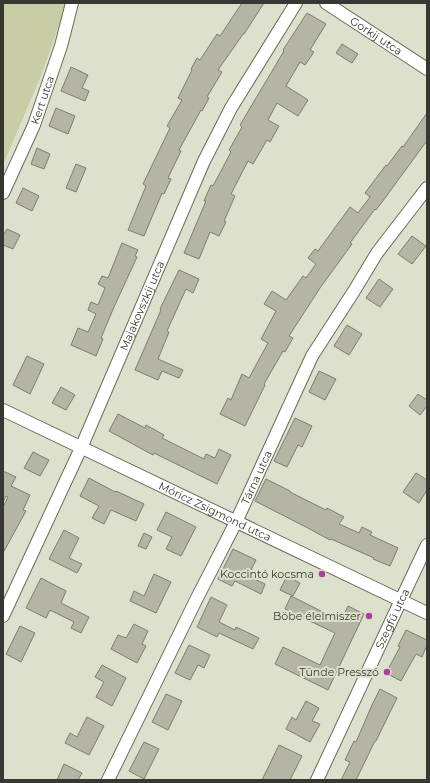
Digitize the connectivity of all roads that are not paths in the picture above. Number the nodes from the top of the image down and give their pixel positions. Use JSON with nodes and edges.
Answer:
{"nodes":[{"id":1,"x":72,"y":3,"type":"edge"},
{"id":2,"x":296,"y":3,"type":"edge"},
{"id":3,"x":326,"y":3,"type":"edge"},
{"id":4,"x":427,"y":69,"type":"edge"},
{"id":5,"x":427,"y":188,"type":"edge"},
{"id":6,"x":3,"y":193,"type":"edge"},
{"id":7,"x":3,"y":410,"type":"edge"},
{"id":8,"x":81,"y":448,"type":"junction"},
{"id":9,"x":236,"y":522,"type":"junction"},
{"id":10,"x":427,"y":545,"type":"edge"},
{"id":11,"x":400,"y":600,"type":"junction"},
{"id":12,"x":427,"y":613,"type":"edge"},
{"id":13,"x":3,"y":616,"type":"edge"},
{"id":14,"x":108,"y":780,"type":"edge"},
{"id":15,"x":317,"y":780,"type":"edge"}],
"edges":[{"from":1,"to":6,"type":"street","name":"Kert utca"},
{"from":2,"to":8,"type":"street","name":"Majakovszkij utca"},
{"from":3,"to":4,"type":"street","name":"Gorkij utca"},
{"from":5,"to":9,"type":"street","name":"Tárna utca"},
{"from":7,"to":8,"type":"street","name":"Móricz Zsigmond utca"},
{"from":8,"to":9,"type":"street","name":"Móricz Zsigmond utca"},
{"from":8,"to":13,"type":"street","name":"Majakovszkij utca"},
{"from":9,"to":11,"type":"street","name":"Móricz Zsigmond utca"},
{"from":9,"to":14,"type":"street","name":"Tárna utca"},
{"from":10,"to":11,"type":"street","name":"Szegfű utca"},
{"from":11,"to":12,"type":"street","name":"Móricz Zsigmond utca"},
{"from":11,"to":15,"type":"street","name":"Szegfű utca"}]}
